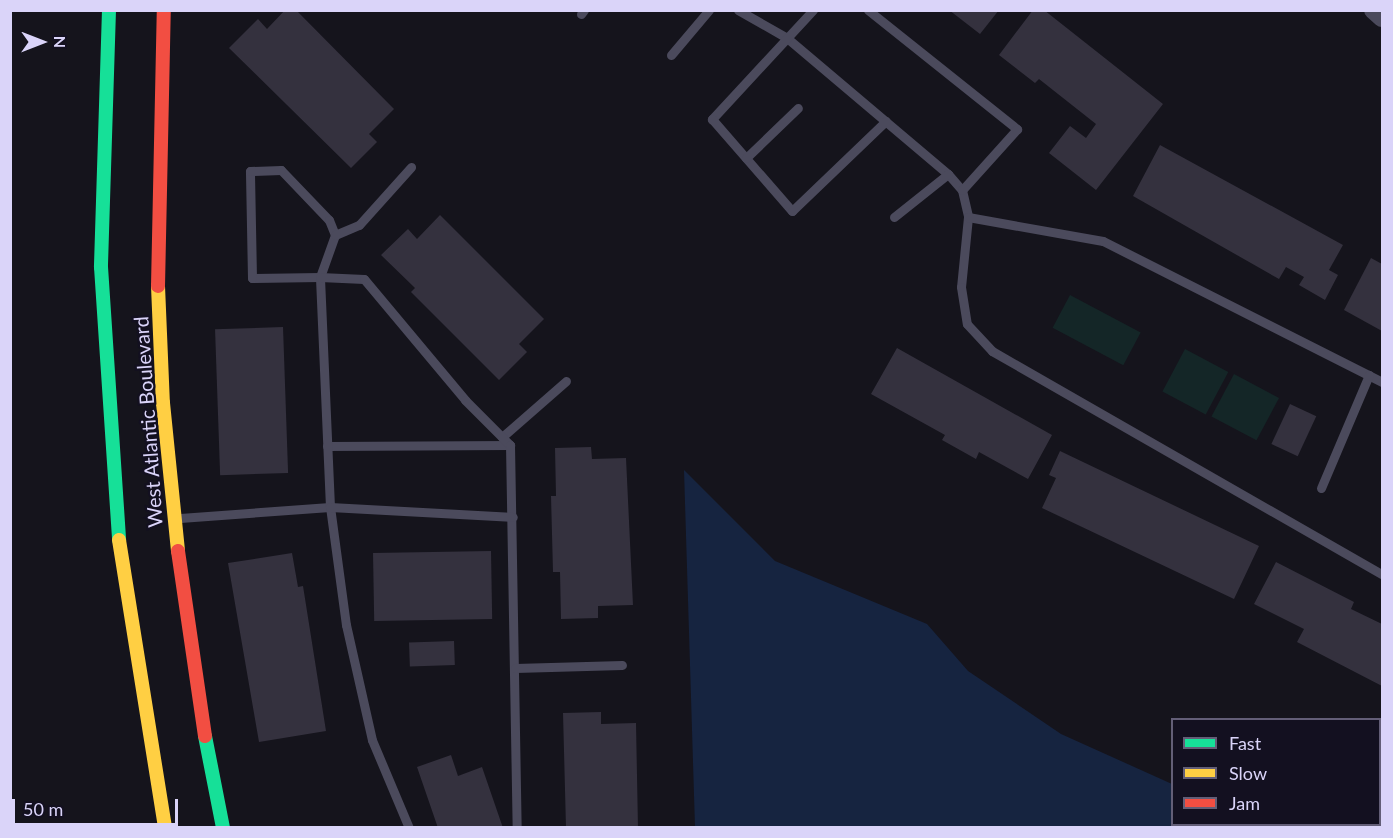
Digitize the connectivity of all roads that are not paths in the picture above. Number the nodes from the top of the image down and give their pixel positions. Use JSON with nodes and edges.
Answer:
{"nodes":[{"id":1,"x":109,"y":10,"type":"edge"},
{"id":2,"x":164,"y":10,"type":"edge"},
{"id":3,"x":709,"y":10,"type":"edge"},
{"id":4,"x":738,"y":10,"type":"edge"},
{"id":5,"x":813,"y":10,"type":"edge"},
{"id":6,"x":868,"y":10,"type":"edge"},
{"id":7,"x":1373,"y":10,"type":"edge"},
{"id":8,"x":1383,"y":18,"type":"edge"},
{"id":9,"x":787,"y":38,"type":"junction"},
{"id":10,"x":671,"y":55,"type":"dead end"},
{"id":11,"x":798,"y":108,"type":"dead end"},
{"id":12,"x":886,"y":121,"type":"junction"},
{"id":13,"x":746,"y":158,"type":"junction"},
{"id":14,"x":411,"y":167,"type":"dead end"},
{"id":15,"x":948,"y":174,"type":"junction"},
{"id":16,"x":962,"y":190,"type":"junction"},
{"id":17,"x":894,"y":217,"type":"dead end"},
{"id":18,"x":968,"y":217,"type":"junction"},
{"id":19,"x":335,"y":235,"type":"junction"},
{"id":20,"x":320,"y":277,"type":"junction"},
{"id":21,"x":1369,"y":375,"type":"junction"},
{"id":22,"x":566,"y":381,"type":"dead end"},
{"id":23,"x":1383,"y":382,"type":"edge"},
{"id":24,"x":502,"y":438,"type":"junction"},
{"id":25,"x":327,"y":446,"type":"junction"},
{"id":26,"x":510,"y":446,"type":"junction"},
{"id":27,"x":1321,"y":488,"type":"dead end"},
{"id":28,"x":330,"y":507,"type":"junction"},
{"id":29,"x":513,"y":517,"type":"junction"},
{"id":30,"x":175,"y":518,"type":"junction"},
{"id":31,"x":1383,"y":574,"type":"edge"},
{"id":32,"x":622,"y":664,"type":"dead end"},
{"id":33,"x":515,"y":668,"type":"junction"},
{"id":34,"x":165,"y":828,"type":"edge"},
{"id":35,"x":223,"y":828,"type":"edge"},
{"id":36,"x":409,"y":828,"type":"edge"},
{"id":37,"x":517,"y":828,"type":"edge"}],
"edges":[{"from":1,"to":34,"type":"main road","name":"West Atlantic Boulevard"},
{"from":2,"to":30,"type":"main road","name":"West Atlantic Boulevard"},
{"from":3,"to":10,"type":"lane"},
{"from":4,"to":9,"type":"lane"},
{"from":5,"to":9,"type":"lane"},
{"from":6,"to":16,"type":"lane"},
{"from":7,"to":8,"type":"street"},
{"from":9,"to":12,"type":"lane"},
{"from":9,"to":13,"type":"lane"},
{"from":11,"to":13,"type":"lane"},
{"from":12,"to":13,"type":"lane"},
{"from":12,"to":15,"type":"lane"},
{"from":14,"to":19,"type":"lane"},
{"from":15,"to":16,"type":"lane"},
{"from":15,"to":17,"type":"lane"},
{"from":16,"to":18,"type":"lane"},
{"from":18,"to":21,"type":"lane"},
{"from":18,"to":31,"type":"lane"},
{"from":19,"to":20,"type":"lane"},
{"from":19,"to":20,"type":"lane"},
{"from":20,"to":24,"type":"lane"},
{"from":20,"to":25,"type":"lane"},
{"from":21,"to":23,"type":"lane"},
{"from":21,"to":27,"type":"lane"},
{"from":22,"to":24,"type":"lane"},
{"from":24,"to":26,"type":"lane"},
{"from":25,"to":26,"type":"lane"},
{"from":25,"to":28,"type":"lane"},
{"from":26,"to":29,"type":"lane"},
{"from":28,"to":29,"type":"lane"},
{"from":28,"to":30,"type":"lane"},
{"from":28,"to":36,"type":"lane"},
{"from":29,"to":33,"type":"lane"},
{"from":30,"to":35,"type":"main road","name":"West Atlantic Boulevard"},
{"from":32,"to":33,"type":"lane"},
{"from":33,"to":37,"type":"lane"}]}
